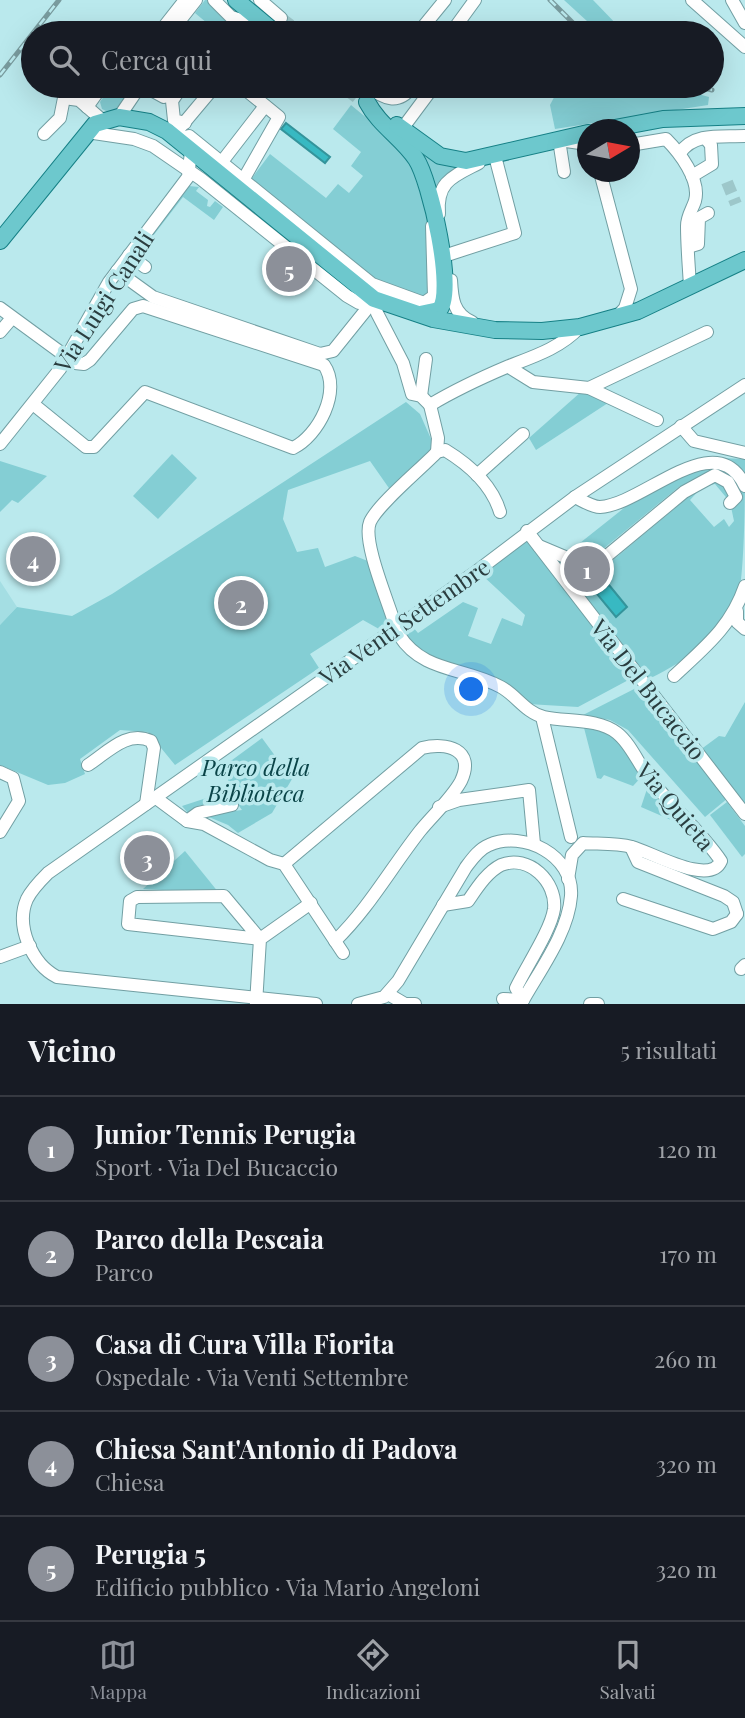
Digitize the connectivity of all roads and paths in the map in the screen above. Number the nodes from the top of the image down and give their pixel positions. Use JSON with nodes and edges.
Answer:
{"nodes":[{"id":1,"x":185,"y":0,"type":"edge"},
{"id":2,"x":196,"y":0,"type":"edge"},
{"id":3,"x":214,"y":0,"type":"edge"},
{"id":4,"x":236,"y":0,"type":"edge"},
{"id":5,"x":260,"y":0,"type":"edge"},
{"id":6,"x":445,"y":0,"type":"edge"},
{"id":7,"x":475,"y":0,"type":"edge"},
{"id":8,"x":692,"y":0,"type":"edge"},
{"id":9,"x":732,"y":0,"type":"edge"},
{"id":10,"x":168,"y":21,"type":"edge"},
{"id":11,"x":179,"y":21,"type":"edge"},
{"id":12,"x":245,"y":21,"type":"edge"},
{"id":13,"x":268,"y":21,"type":"tunnel mouth"},
{"id":14,"x":271,"y":21,"type":"tunnel mouth"},
{"id":15,"x":428,"y":21,"type":"edge"},
{"id":16,"x":460,"y":21,"type":"edge"},
{"id":17,"x":716,"y":21,"type":"edge"},
{"id":18,"x":745,"y":23,"type":"edge"},
{"id":19,"x":724,"y":28,"type":"edge"},
{"id":20,"x":745,"y":47,"type":"edge"},
{"id":21,"x":83,"y":98,"type":"edge"},
{"id":22,"x":89,"y":98,"type":"edge"},
{"id":23,"x":131,"y":98,"type":"edge"},
{"id":24,"x":175,"y":98,"type":"edge"},
{"id":25,"x":205,"y":98,"type":"edge"},
{"id":26,"x":255,"y":98,"type":"edge"},
{"id":27,"x":369,"y":98,"type":"tunnel mouth"},
{"id":28,"x":372,"y":98,"type":"tunnel mouth"},
{"id":29,"x":425,"y":98,"type":"edge"},
{"id":30,"x":83,"y":103,"type":"junction"},
{"id":31,"x":265,"y":106,"type":"junction"},
{"id":32,"x":745,"y":116,"type":"edge"},
{"id":33,"x":111,"y":119,"type":"junction"},
{"id":34,"x":640,"y":124,"type":"edge"},
{"id":35,"x":402,"y":129,"type":"junction"},
{"id":36,"x":179,"y":131,"type":"junction"},
{"id":37,"x":87,"y":132,"type":"junction"},
{"id":38,"x":44,"y":134,"type":"dead end"},
{"id":39,"x":577,"y":136,"type":"edge"},
{"id":40,"x":745,"y":136,"type":"edge"},
{"id":41,"x":706,"y":139,"type":"junction"},
{"id":42,"x":559,"y":140,"type":"junction"},
{"id":43,"x":640,"y":142,"type":"edge"},
{"id":44,"x":577,"y":143,"type":"edge"},
{"id":45,"x":213,"y":149,"type":"dead end"},
{"id":46,"x":191,"y":152,"type":"junction"},
{"id":47,"x":680,"y":153,"type":"junction"},
{"id":48,"x":490,"y":158,"type":"junction"},
{"id":49,"x":224,"y":159,"type":"dead end"},
{"id":50,"x":564,"y":172,"type":"dead end"},
{"id":51,"x":190,"y":173,"type":"junction"},
{"id":52,"x":692,"y":176,"type":"junction"},
{"id":53,"x":242,"y":182,"type":"junction"},
{"id":54,"x":603,"y":182,"type":"edge"},
{"id":55,"x":708,"y":213,"type":"dead end"},
{"id":56,"x":434,"y":219,"type":"junction"},
{"id":57,"x":0,"y":242,"type":"edge"},
{"id":58,"x":688,"y":247,"type":"junction"},
{"id":59,"x":129,"y":255,"type":"junction"},
{"id":60,"x":447,"y":255,"type":"junction"},
{"id":61,"x":745,"y":260,"type":"edge"},
{"id":62,"x":145,"y":267,"type":"dead end"},
{"id":63,"x":117,"y":271,"type":"junction"},
{"id":64,"x":347,"y":271,"type":"junction"},
{"id":65,"x":690,"y":287,"type":"junction"},
{"id":66,"x":631,"y":289,"type":"junction"},
{"id":67,"x":372,"y":301,"type":"junction"},
{"id":68,"x":655,"y":303,"type":"junction"},
{"id":69,"x":0,"y":309,"type":"edge"},
{"id":70,"x":418,"y":315,"type":"junction"},
{"id":71,"x":12,"y":318,"type":"junction"},
{"id":72,"x":615,"y":319,"type":"junction"},
{"id":73,"x":580,"y":327,"type":"junction"},
{"id":74,"x":495,"y":330,"type":"junction"},
{"id":75,"x":0,"y":332,"type":"edge"},
{"id":76,"x":707,"y":332,"type":"dead end"},
{"id":77,"x":67,"y":358,"type":"junction"},
{"id":78,"x":426,"y":359,"type":"dead end"},
{"id":79,"x":509,"y":367,"type":"junction"},
{"id":80,"x":745,"y":385,"type":"edge"},
{"id":81,"x":589,"y":388,"type":"junction"},
{"id":82,"x":426,"y":398,"type":"junction"},
{"id":83,"x":33,"y":404,"type":"junction"},
{"id":84,"x":657,"y":420,"type":"dead end"},
{"id":85,"x":681,"y":426,"type":"junction"},
{"id":86,"x":523,"y":434,"type":"dead end"},
{"id":87,"x":0,"y":444,"type":"edge"},
{"id":88,"x":441,"y":451,"type":"junction"},
{"id":89,"x":745,"y":453,"type":"edge"},
{"id":90,"x":477,"y":475,"type":"junction"},
{"id":91,"x":745,"y":486,"type":"edge"},
{"id":92,"x":575,"y":497,"type":"junction"},
{"id":93,"x":730,"y":503,"type":"dead end"},
{"id":94,"x":500,"y":512,"type":"dead end"},
{"id":95,"x":527,"y":531,"type":"junction"},
{"id":96,"x":539,"y":546,"type":"junction"},
{"id":97,"x":745,"y":586,"type":"edge"},
{"id":98,"x":737,"y":611,"type":"junction"},
{"id":99,"x":394,"y":622,"type":"dead end"},
{"id":100,"x":745,"y":629,"type":"edge"},
{"id":101,"x":399,"y":635,"type":"dead end"},
{"id":102,"x":674,"y":676,"type":"dead end"},
{"id":103,"x":542,"y":717,"type":"junction"},
{"id":104,"x":88,"y":765,"type":"dead end"},
{"id":105,"x":0,"y":772,"type":"edge"},
{"id":106,"x":151,"y":801,"type":"junction"},
{"id":107,"x":232,"y":805,"type":"dead end"},
{"id":108,"x":439,"y":807,"type":"junction"},
{"id":109,"x":745,"y":814,"type":"edge"},
{"id":110,"x":187,"y":821,"type":"junction"},
{"id":111,"x":0,"y":832,"type":"edge"},
{"id":112,"x":571,"y":837,"type":"dead end"},
{"id":113,"x":534,"y":844,"type":"junction"},
{"id":114,"x":631,"y":847,"type":"junction"},
{"id":115,"x":284,"y":864,"type":"junction"},
{"id":116,"x":568,"y":878,"type":"junction"},
{"id":117,"x":623,"y":899,"type":"dead end"},
{"id":118,"x":311,"y":903,"type":"junction"},
{"id":119,"x":443,"y":905,"type":"junction"},
{"id":120,"x":741,"y":915,"type":"edge"},
{"id":121,"x":260,"y":939,"type":"junction"},
{"id":122,"x":335,"y":941,"type":"junction"},
{"id":123,"x":30,"y":945,"type":"junction"},
{"id":124,"x":343,"y":953,"type":"dead end"},
{"id":125,"x":0,"y":957,"type":"edge"},
{"id":126,"x":388,"y":994,"type":"junction"},
{"id":127,"x":503,"y":999,"type":"dead end"},
{"id":128,"x":256,"y":1001,"type":"edge"},
{"id":129,"x":522,"y":1002,"type":"edge"},
{"id":130,"x":316,"y":1004,"type":"edge"},
{"id":131,"x":359,"y":1004,"type":"edge"},
{"id":132,"x":415,"y":1004,"type":"edge"}],
"edges":[{"from":1,"to":10,"type":"street"},
{"from":2,"to":11,"type":"street"},
{"from":3,"to":12,"type":"street"},
{"from":4,"to":13,"type":"main road"},
{"from":5,"to":14,"type":"street"},
{"from":6,"to":15,"type":"street"},
{"from":7,"to":16,"type":"street"},
{"from":8,"to":17,"type":"street"},
{"from":9,"to":18,"type":"street"},
{"from":19,"to":20,"type":"street"},
{"from":21,"to":30,"type":"street"},
{"from":22,"to":30,"type":"street"},
{"from":23,"to":33,"type":"street"},
{"from":24,"to":36,"type":"street"},
{"from":25,"to":36,"type":"street"},
{"from":26,"to":31,"type":"street"},
{"from":27,"to":56,"type":"main road"},
{"from":28,"to":35,"type":"main road"},
{"from":29,"to":35,"type":"street"},
{"from":30,"to":33,"type":"street"},
{"from":30,"to":38,"type":"street"},
{"from":31,"to":49,"type":"street"},
{"from":31,"to":53,"type":"street"},
{"from":32,"to":34,"type":"main road"},
{"from":33,"to":36,"type":"main road"},
{"from":33,"to":37,"type":"main road"},
{"from":35,"to":48,"type":"main road"},
{"from":36,"to":45,"type":"street"},
{"from":36,"to":46,"type":"main road"},
{"from":36,"to":53,"type":"street"},
{"from":37,"to":51,"type":"street"},
{"from":37,"to":57,"type":"main road"},
{"from":39,"to":42,"type":"main road"},
{"from":40,"to":41,"type":"street"},
{"from":41,"to":47,"type":"street"},
{"from":41,"to":52,"type":"street"},
{"from":42,"to":44,"type":"street"},
{"from":42,"to":48,"type":"main road"},
{"from":42,"to":50,"type":"street"},
{"from":43,"to":47,"type":"street"},
{"from":46,"to":51,"type":"street"},
{"from":46,"to":64,"type":"main road"},
{"from":47,"to":52,"type":"street"},
{"from":48,"to":60,"type":"street"},
{"from":48,"to":60,"type":"street"},
{"from":51,"to":59,"type":"street","name":"Via Luigi Canali"},
{"from":51,"to":67,"type":"street"},
{"from":52,"to":58,"type":"street"},
{"from":53,"to":64,"type":"street"},
{"from":54,"to":66,"type":"street"},
{"from":55,"to":58,"type":"street"},
{"from":56,"to":64,"type":"street"},
{"from":56,"to":70,"type":"main road"},
{"from":58,"to":65,"type":"street"},
{"from":59,"to":62,"type":"street"},
{"from":59,"to":63,"type":"street","name":"Via Luigi Canali"},
{"from":60,"to":74,"type":"street"},
{"from":61,"to":65,"type":"main road"},
{"from":63,"to":67,"type":"street"},
{"from":63,"to":77,"type":"street","name":"Via Luigi Canali"},
{"from":64,"to":67,"type":"main road"},
{"from":65,"to":68,"type":"main road"},
{"from":66,"to":68,"type":"street"},
{"from":66,"to":72,"type":"street"},
{"from":67,"to":70,"type":"main road"},
{"from":67,"to":82,"type":"street"},
{"from":68,"to":72,"type":"main road"},
{"from":69,"to":71,"type":"street"},
{"from":70,"to":74,"type":"main road"},
{"from":71,"to":75,"type":"street"},
{"from":71,"to":77,"type":"street"},
{"from":72,"to":73,"type":"main road"},
{"from":73,"to":74,"type":"main road"},
{"from":73,"to":79,"type":"street"},
{"from":76,"to":81,"type":"street"},
{"from":77,"to":83,"type":"street","name":"Via Luigi Canali"},
{"from":77,"to":83,"type":"street"},
{"from":78,"to":82,"type":"street"},
{"from":79,"to":81,"type":"street"},
{"from":79,"to":82,"type":"street"},
{"from":80,"to":85,"type":"street","name":"Via Venti Settembre"},
{"from":81,"to":84,"type":"street"},
{"from":82,"to":88,"type":"street"},
{"from":83,"to":87,"type":"street","name":"Via Luigi Canali"},
{"from":85,"to":89,"type":"street"},
{"from":85,"to":92,"type":"street","name":"Via Venti Settembre"},
{"from":86,"to":90,"type":"street"},
{"from":88,"to":90,"type":"street"},
{"from":88,"to":99,"type":"street"},
{"from":90,"to":94,"type":"street"},
{"from":91,"to":92,"type":"street"},
{"from":92,"to":95,"type":"street","name":"Via Venti Settembre"},
{"from":93,"to":96,"type":"street"},
{"from":95,"to":96,"type":"street","name":"Via Del Bucaccio"},
{"from":95,"to":106,"type":"street","name":"Via Venti Settembre"},
{"from":96,"to":109,"type":"street","name":"Via Del Bucaccio"},
{"from":97,"to":98,"type":"street"},
{"from":98,"to":100,"type":"street"},
{"from":98,"to":102,"type":"street"},
{"from":101,"to":103,"type":"street"},
{"from":103,"to":112,"type":"street"},
{"from":103,"to":114,"type":"street","name":"Via Quieta"},
{"from":104,"to":106,"type":"street"},
{"from":105,"to":111,"type":"street"},
{"from":106,"to":110,"type":"street"},
{"from":106,"to":123,"type":"street","name":"Via Venti Settembre"},
{"from":107,"to":110,"type":"street"},
{"from":108,"to":113,"type":"street"},
{"from":108,"to":115,"type":"street"},
{"from":108,"to":122,"type":"street"},
{"from":110,"to":115,"type":"street"},
{"from":113,"to":116,"type":"street"},
{"from":113,"to":119,"type":"street"},
{"from":114,"to":116,"type":"street","name":"Via Quieta"},
{"from":114,"to":120,"type":"street","name":"Via Quieta"},
{"from":115,"to":118,"type":"street"},
{"from":116,"to":129,"type":"street"},
{"from":117,"to":120,"type":"street","name":"Via Quieta"},
{"from":118,"to":121,"type":"street"},
{"from":118,"to":122,"type":"street"},
{"from":119,"to":126,"type":"street"},
{"from":119,"to":129,"type":"street"},
{"from":121,"to":121,"type":"street"},
{"from":121,"to":128,"type":"street"},
{"from":122,"to":124,"type":"street"},
{"from":123,"to":125,"type":"street"},
{"from":123,"to":128,"type":"street"},
{"from":126,"to":131,"type":"street"},
{"from":126,"to":132,"type":"street"},
{"from":127,"to":129,"type":"street"},
{"from":128,"to":130,"type":"street"}]}
